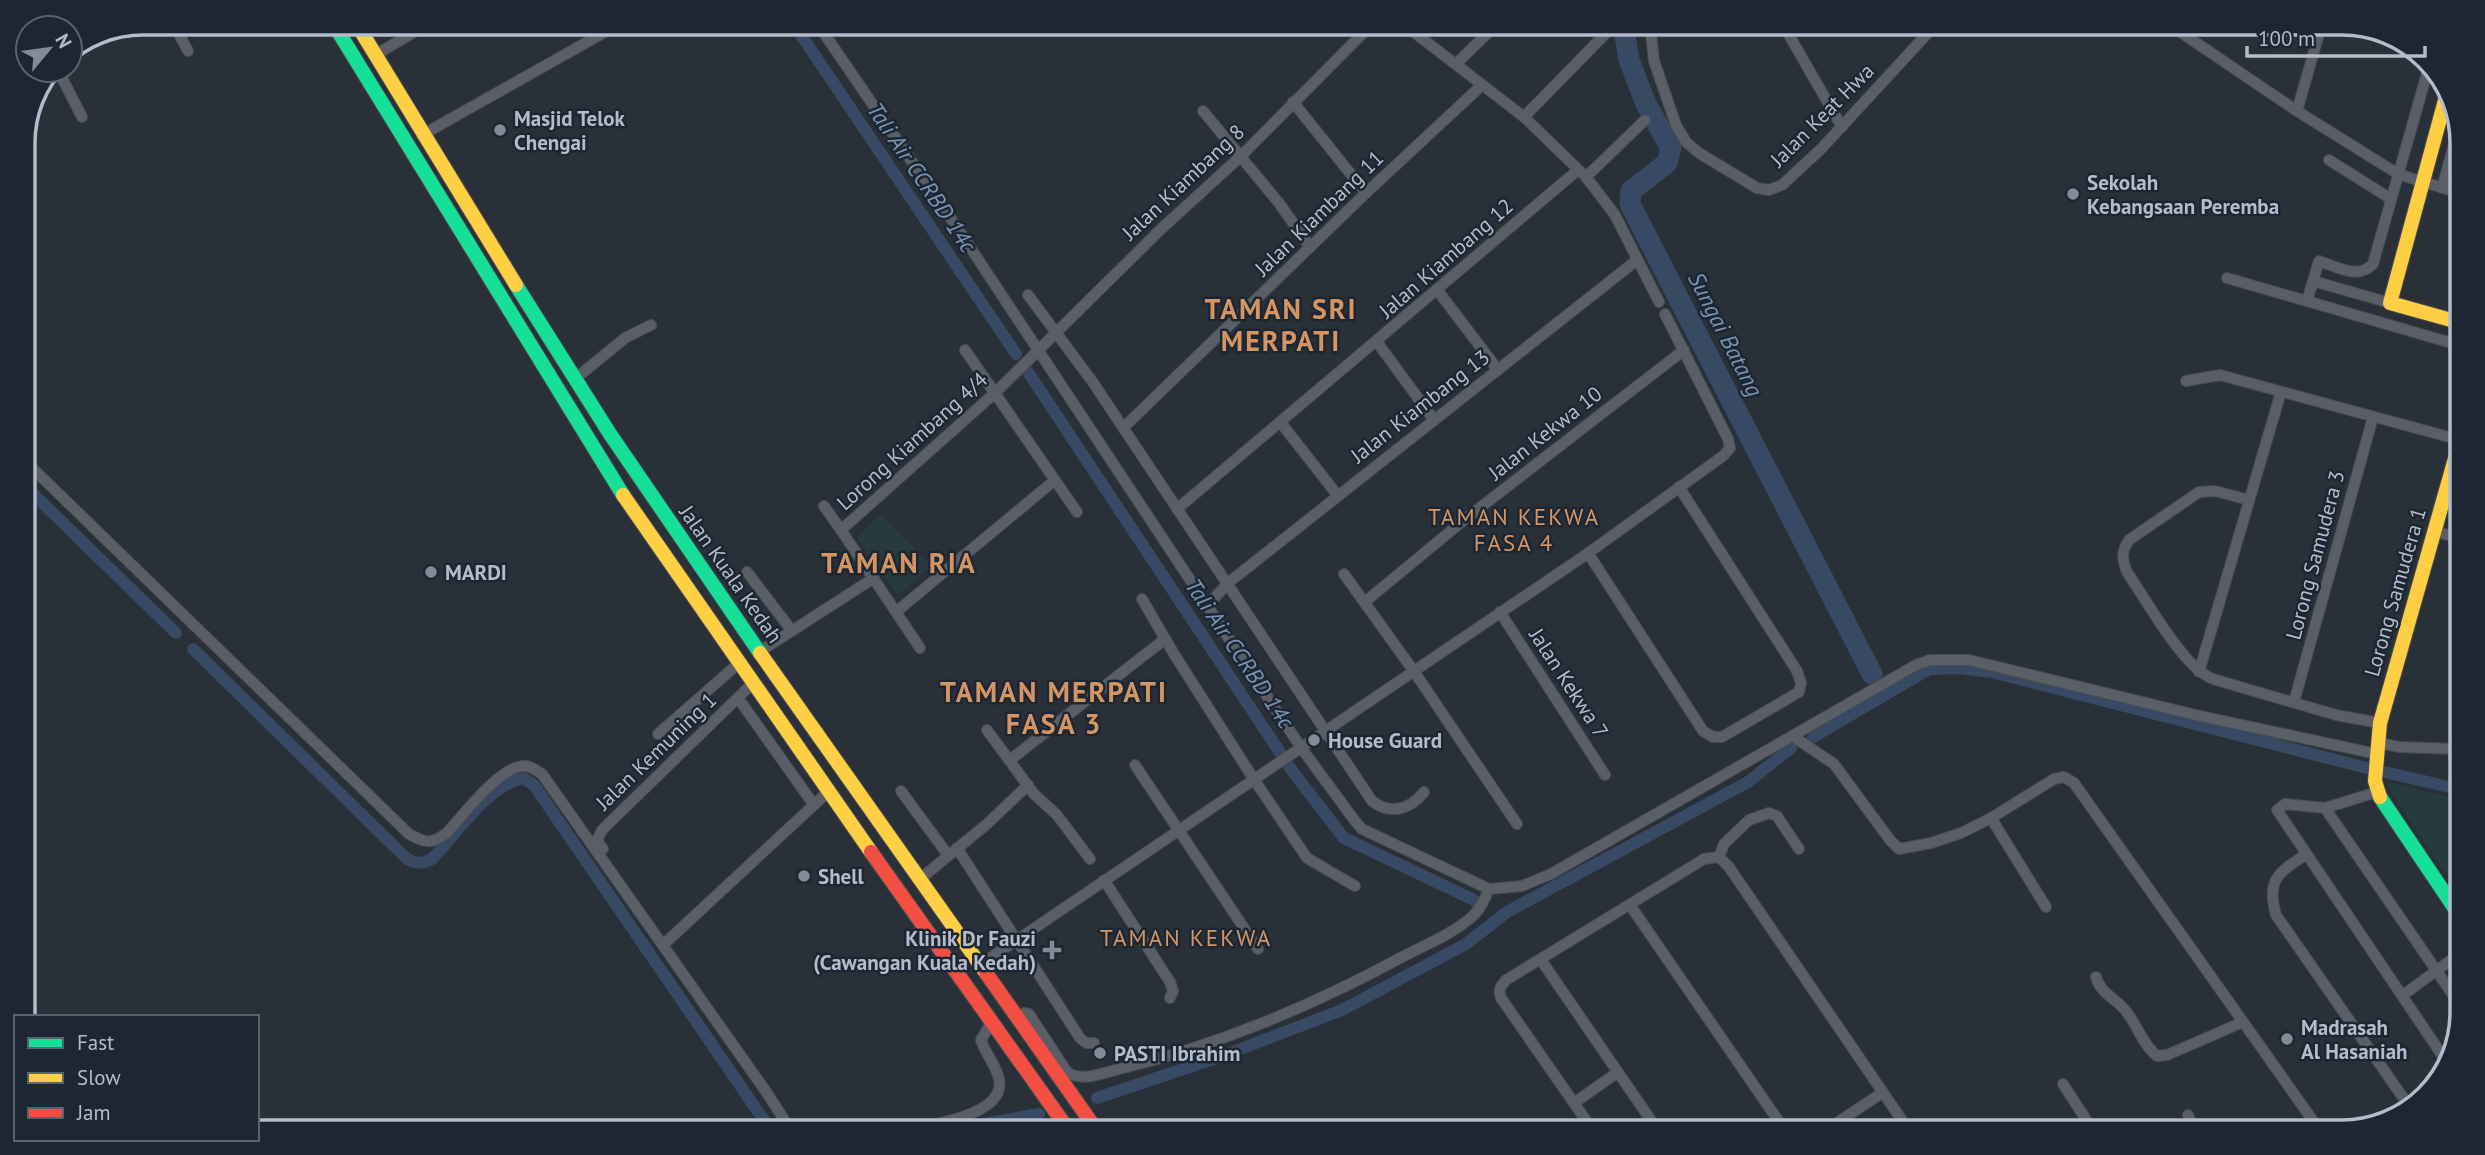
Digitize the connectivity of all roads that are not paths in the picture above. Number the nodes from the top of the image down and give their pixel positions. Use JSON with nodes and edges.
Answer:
{"nodes":[{"id":1,"x":179,"y":35,"type":"edge"},
{"id":2,"x":339,"y":35,"type":"edge"},
{"id":3,"x":364,"y":35,"type":"edge"},
{"id":4,"x":409,"y":35,"type":"edge"},
{"id":5,"x":600,"y":35,"type":"edge"},
{"id":6,"x":825,"y":35,"type":"edge"},
{"id":7,"x":1361,"y":35,"type":"edge"},
{"id":8,"x":1418,"y":35,"type":"edge"},
{"id":9,"x":1486,"y":35,"type":"edge"},
{"id":10,"x":1604,"y":35,"type":"edge"},
{"id":11,"x":1651,"y":35,"type":"edge"},
{"id":12,"x":1789,"y":35,"type":"edge"},
{"id":13,"x":1926,"y":35,"type":"edge"},
{"id":14,"x":2185,"y":35,"type":"edge"},
{"id":15,"x":2319,"y":35,"type":"edge"},
{"id":16,"x":188,"y":51,"type":"dead end"},
{"id":17,"x":375,"y":55,"type":"junction"},
{"id":18,"x":1456,"y":64,"type":"junction"},
{"id":19,"x":2426,"y":76,"type":"edge"},
{"id":20,"x":65,"y":84,"type":"edge"},
{"id":21,"x":1482,"y":85,"type":"junction"},
{"id":22,"x":1293,"y":102,"type":"junction"},
{"id":23,"x":2443,"y":107,"type":"edge"},
{"id":24,"x":1203,"y":111,"type":"dead end"},
{"id":25,"x":2297,"y":111,"type":"junction"},
{"id":26,"x":82,"y":117,"type":"dead end"},
{"id":27,"x":1524,"y":117,"type":"junction"},
{"id":28,"x":1645,"y":120,"type":"dead end"},
{"id":29,"x":1842,"y":127,"type":"junction"},
{"id":30,"x":422,"y":135,"type":"junction"},
{"id":31,"x":435,"y":155,"type":"junction"},
{"id":32,"x":1241,"y":156,"type":"junction"},
{"id":33,"x":2450,"y":159,"type":"edge"},
{"id":34,"x":2329,"y":160,"type":"dead end"},
{"id":35,"x":1582,"y":173,"type":"junction"},
{"id":36,"x":2398,"y":174,"type":"junction"},
{"id":37,"x":2423,"y":182,"type":"junction"},
{"id":38,"x":2442,"y":188,"type":"junction"},
{"id":39,"x":2450,"y":190,"type":"edge"},
{"id":40,"x":1366,"y":193,"type":"junction"},
{"id":41,"x":2391,"y":199,"type":"junction"},
{"id":42,"x":468,"y":246,"type":"junction"},
{"id":43,"x":1310,"y":247,"type":"junction"},
{"id":44,"x":1637,"y":260,"type":"junction"},
{"id":45,"x":2227,"y":278,"type":"dead end"},
{"id":46,"x":2313,"y":281,"type":"junction"},
{"id":47,"x":1438,"y":290,"type":"junction"},
{"id":48,"x":1028,"y":295,"type":"dead end"},
{"id":49,"x":2307,"y":301,"type":"junction"},
{"id":50,"x":1659,"y":302,"type":"dead end"},
{"id":51,"x":2390,"y":303,"type":"junction"},
{"id":52,"x":1665,"y":314,"type":"dead end"},
{"id":53,"x":2450,"y":320,"type":"edge"},
{"id":54,"x":650,"y":325,"type":"dead end"},
{"id":55,"x":1056,"y":331,"type":"junction"},
{"id":56,"x":1377,"y":342,"type":"junction"},
{"id":57,"x":2450,"y":343,"type":"edge"},
{"id":58,"x":965,"y":350,"type":"dead end"},
{"id":59,"x":1038,"y":350,"type":"junction"},
{"id":60,"x":1684,"y":350,"type":"junction"},
{"id":61,"x":1019,"y":369,"type":"joint"},
{"id":62,"x":1497,"y":370,"type":"junction"},
{"id":63,"x":575,"y":379,"type":"junction"},
{"id":64,"x":2186,"y":381,"type":"dead end"},
{"id":65,"x":996,"y":392,"type":"junction"},
{"id":66,"x":2281,"y":392,"type":"junction"},
{"id":67,"x":2373,"y":417,"type":"junction"},
{"id":68,"x":1434,"y":420,"type":"junction"},
{"id":69,"x":1281,"y":424,"type":"junction"},
{"id":70,"x":1123,"y":428,"type":"junction"},
{"id":71,"x":2450,"y":434,"type":"edge"},
{"id":72,"x":35,"y":471,"type":"edge"},
{"id":73,"x":2450,"y":475,"type":"edge"},
{"id":74,"x":1055,"y":480,"type":"junction"},
{"id":75,"x":1679,"y":487,"type":"junction"},
{"id":76,"x":1338,"y":496,"type":"junction"},
{"id":77,"x":2249,"y":500,"type":"junction"},
{"id":78,"x":824,"y":506,"type":"dead end"},
{"id":79,"x":1177,"y":509,"type":"junction"},
{"id":80,"x":1077,"y":512,"type":"dead end"},
{"id":81,"x":841,"y":530,"type":"junction"},
{"id":82,"x":2434,"y":531,"type":"junction"},
{"id":83,"x":2450,"y":536,"type":"edge"},
{"id":84,"x":1588,"y":553,"type":"junction"},
{"id":85,"x":747,"y":572,"type":"dead end"},
{"id":86,"x":1344,"y":574,"type":"dead end"},
{"id":87,"x":874,"y":578,"type":"junction"},
{"id":88,"x":1228,"y":583,"type":"junction"},
{"id":89,"x":1142,"y":599,"type":"dead end"},
{"id":90,"x":1366,"y":601,"type":"junction"},
{"id":91,"x":1208,"y":606,"type":"junction"},
{"id":92,"x":896,"y":612,"type":"junction"},
{"id":93,"x":1500,"y":612,"type":"junction"},
{"id":94,"x":792,"y":631,"type":"junction"},
{"id":95,"x":1165,"y":639,"type":"junction"},
{"id":96,"x":919,"y":648,"type":"dead end"},
{"id":97,"x":759,"y":652,"type":"junction"},
{"id":98,"x":739,"y":663,"type":"junction"},
{"id":99,"x":1413,"y":670,"type":"junction"},
{"id":100,"x":2199,"y":672,"type":"junction"},
{"id":101,"x":753,"y":683,"type":"junction"},
{"id":102,"x":738,"y":698,"type":"junction"},
{"id":103,"x":2294,"y":702,"type":"junction"},
{"id":104,"x":2380,"y":723,"type":"junction"},
{"id":105,"x":987,"y":730,"type":"dead end"},
{"id":106,"x":1326,"y":732,"type":"junction"},
{"id":107,"x":657,"y":734,"type":"dead end"},
{"id":108,"x":1794,"y":737,"type":"junction"},
{"id":109,"x":2450,"y":749,"type":"edge"},
{"id":110,"x":1297,"y":752,"type":"junction"},
{"id":111,"x":2377,"y":753,"type":"junction"},
{"id":112,"x":1010,"y":760,"type":"junction"},
{"id":113,"x":1135,"y":765,"type":"dead end"},
{"id":114,"x":1605,"y":775,"type":"dead end"},
{"id":115,"x":1254,"y":778,"type":"junction"},
{"id":116,"x":1028,"y":785,"type":"junction"},
{"id":117,"x":2376,"y":787,"type":"junction"},
{"id":118,"x":830,"y":790,"type":"junction"},
{"id":119,"x":901,"y":791,"type":"dead end"},
{"id":120,"x":1424,"y":793,"type":"dead end"},
{"id":121,"x":814,"y":805,"type":"junction"},
{"id":122,"x":2325,"y":808,"type":"junction"},
{"id":123,"x":846,"y":814,"type":"junction"},
{"id":124,"x":1991,"y":818,"type":"junction"},
{"id":125,"x":1517,"y":824,"type":"dead end"},
{"id":126,"x":1178,"y":829,"type":"junction"},
{"id":127,"x":603,"y":849,"type":"dead end"},
{"id":128,"x":1799,"y":849,"type":"dead end"},
{"id":129,"x":953,"y":852,"type":"junction"},
{"id":130,"x":2305,"y":855,"type":"junction"},
{"id":131,"x":1718,"y":857,"type":"junction"},
{"id":132,"x":1090,"y":859,"type":"dead end"},
{"id":133,"x":920,"y":879,"type":"junction"},
{"id":134,"x":1104,"y":880,"type":"junction"},
{"id":135,"x":1355,"y":886,"type":"dead end"},
{"id":136,"x":1489,"y":890,"type":"junction"},
{"id":137,"x":2450,"y":901,"type":"edge"},
{"id":138,"x":1630,"y":905,"type":"junction"},
{"id":139,"x":2046,"y":907,"type":"dead end"},
{"id":140,"x":1018,"y":941,"type":"junction"},
{"id":141,"x":663,"y":945,"type":"junction"},
{"id":142,"x":1258,"y":949,"type":"dead end"},
{"id":143,"x":1541,"y":960,"type":"junction"},
{"id":144,"x":2450,"y":960,"type":"edge"},
{"id":145,"x":980,"y":965,"type":"junction"},
{"id":146,"x":2436,"y":970,"type":"junction"},
{"id":147,"x":2096,"y":977,"type":"dead end"},
{"id":148,"x":2450,"y":990,"type":"edge"},
{"id":149,"x":2403,"y":995,"type":"junction"},
{"id":150,"x":1170,"y":998,"type":"dead end"},
{"id":151,"x":1018,"y":1017,"type":"junction"},
{"id":152,"x":992,"y":1021,"type":"junction"},
{"id":153,"x":2244,"y":1022,"type":"junction"},
{"id":154,"x":1094,"y":1043,"type":"dead end"},
{"id":155,"x":2441,"y":1054,"type":"edge"},
{"id":156,"x":1618,"y":1072,"type":"junction"},
{"id":157,"x":2063,"y":1084,"type":"dead end"},
{"id":158,"x":1882,"y":1093,"type":"junction"},
{"id":159,"x":2405,"y":1099,"type":"edge"},
{"id":160,"x":1574,"y":1103,"type":"junction"},
{"id":161,"x":2188,"y":1115,"type":"dead end"},
{"id":162,"x":784,"y":1120,"type":"edge"},
{"id":163,"x":944,"y":1120,"type":"edge"},
{"id":164,"x":1062,"y":1120,"type":"edge"},
{"id":165,"x":1090,"y":1120,"type":"edge"},
{"id":166,"x":1586,"y":1120,"type":"edge"},
{"id":167,"x":1651,"y":1120,"type":"edge"},
{"id":168,"x":1778,"y":1120,"type":"edge"},
{"id":169,"x":1841,"y":1120,"type":"edge"},
{"id":170,"x":1901,"y":1120,"type":"edge"},
{"id":171,"x":2086,"y":1120,"type":"edge"},
{"id":172,"x":2190,"y":1120,"type":"edge"},
{"id":173,"x":2313,"y":1120,"type":"edge"}],
"edges":[{"from":1,"to":16,"type":"street"},
{"from":2,"to":42,"type":"main road","name":"Jalan Kuala Kedah"},
{"from":3,"to":17,"type":"main road","name":"Jalan Kuala Kedah"},
{"from":4,"to":17,"type":"street"},
{"from":5,"to":30,"type":"street"},
{"from":6,"to":59,"type":"street"},
{"from":7,"to":22,"type":"street","name":"Jalan Kiambang 8"},
{"from":8,"to":18,"type":"street"},
{"from":9,"to":18,"type":"street"},
{"from":10,"to":27,"type":"street"},
{"from":11,"to":29,"type":"street","name":"Jalan Keat Hwa"},
{"from":12,"to":29,"type":"street"},
{"from":13,"to":29,"type":"street","name":"Jalan Keat Hwa"},
{"from":14,"to":25,"type":"street"},
{"from":15,"to":25,"type":"street"},
{"from":17,"to":30,"type":"main road","name":"Jalan Kuala Kedah"},
{"from":18,"to":21,"type":"street"},
{"from":19,"to":36,"type":"street"},
{"from":20,"to":26,"type":"street"},
{"from":21,"to":27,"type":"street"},
{"from":21,"to":40,"type":"street","name":"Jalan Kiambang 11"},
{"from":22,"to":32,"type":"street","name":"Jalan Kiambang 8"},
{"from":22,"to":40,"type":"street"},
{"from":23,"to":37,"type":"main road"},
{"from":24,"to":32,"type":"street"},
{"from":25,"to":36,"type":"street"},
{"from":27,"to":35,"type":"street"},
{"from":28,"to":35,"type":"street","name":"Jalan Kiambang 12"},
{"from":30,"to":31,"type":"main road","name":"Jalan Kuala Kedah"},
{"from":31,"to":42,"type":"main road"},
{"from":31,"to":63,"type":"main road","name":"Jalan Kuala Kedah"},
{"from":32,"to":43,"type":"street"},
{"from":32,"to":55,"type":"street","name":"Jalan Kiambang 8"},
{"from":33,"to":38,"type":"street"},
{"from":34,"to":41,"type":"street"},
{"from":35,"to":44,"type":"street"},
{"from":35,"to":47,"type":"street","name":"Jalan Kiambang 12"},
{"from":36,"to":37,"type":"street"},
{"from":36,"to":41,"type":"street"},
{"from":37,"to":38,"type":"street"},
{"from":37,"to":51,"type":"main road"},
{"from":38,"to":39,"type":"street"},
{"from":40,"to":43,"type":"street","name":"Jalan Kiambang 11"},
{"from":41,"to":46,"type":"street"},
{"from":42,"to":98,"type":"main road","name":"Jalan Kuala Kedah"},
{"from":43,"to":70,"type":"street","name":"Jalan Kiambang 11"},
{"from":44,"to":50,"type":"street"},
{"from":44,"to":62,"type":"street","name":"Jalan Kiambang 13"},
{"from":45,"to":49,"type":"street"},
{"from":46,"to":49,"type":"street"},
{"from":46,"to":51,"type":"street"},
{"from":47,"to":56,"type":"street","name":"Jalan Kiambang 12"},
{"from":47,"to":62,"type":"street"},
{"from":48,"to":55,"type":"street"},
{"from":49,"to":57,"type":"street"},
{"from":51,"to":53,"type":"main road"},
{"from":52,"to":60,"type":"street"},
{"from":54,"to":63,"type":"street"},
{"from":55,"to":59,"type":"street","name":"Jalan Kiambang 8"},
{"from":55,"to":70,"type":"street"},
{"from":56,"to":68,"type":"street"},
{"from":56,"to":69,"type":"street","name":"Jalan Kiambang 12"},
{"from":58,"to":65,"type":"street"},
{"from":59,"to":61,"type":"street","name":"Jalan Kiambang 8"},
{"from":59,"to":91,"type":"street"},
{"from":60,"to":75,"type":"street"},
{"from":60,"to":90,"type":"street","name":"Jalan Kekwa 10"},
{"from":61,"to":65,"type":"street","name":"Lorong Kiambang 4/4"},
{"from":62,"to":68,"type":"street","name":"Jalan Kiambang 13"},
{"from":63,"to":97,"type":"main road","name":"Jalan Kuala Kedah"},
{"from":64,"to":66,"type":"street"},
{"from":65,"to":74,"type":"street"},
{"from":65,"to":81,"type":"street","name":"Lorong Kiambang 4/4"},
{"from":66,"to":67,"type":"street"},
{"from":66,"to":77,"type":"street"},
{"from":67,"to":71,"type":"street"},
{"from":67,"to":103,"type":"street","name":"Lorong Samudera 3"},
{"from":68,"to":76,"type":"street","name":"Jalan Kiambang 13"},
{"from":69,"to":76,"type":"street"},
{"from":69,"to":79,"type":"street","name":"Jalan Kiambang 12"},
{"from":70,"to":79,"type":"street"},
{"from":72,"to":141,"type":"street"},
{"from":73,"to":82,"type":"main road","name":"Lorong Samudera 1"},
{"from":74,"to":80,"type":"street"},
{"from":74,"to":92,"type":"street"},
{"from":75,"to":84,"type":"street"},
{"from":75,"to":84,"type":"street"},
{"from":76,"to":88,"type":"street","name":"Jalan Kiambang 13"},
{"from":77,"to":100,"type":"street"},
{"from":77,"to":100,"type":"street"},
{"from":78,"to":81,"type":"street"},
{"from":79,"to":88,"type":"street"},
{"from":81,"to":87,"type":"street","name":"Lorong Kiambang 4/4"},
{"from":82,"to":83,"type":"street"},
{"from":82,"to":104,"type":"main road","name":"Lorong Samudera 1"},
{"from":84,"to":93,"type":"street"},
{"from":85,"to":94,"type":"street"},
{"from":86,"to":90,"type":"street"},
{"from":87,"to":92,"type":"street","name":"Lorong Kiambang 4/4"},
{"from":87,"to":94,"type":"street"},
{"from":88,"to":91,"type":"street","name":"Jalan Kiambang 13"},
{"from":88,"to":106,"type":"street"},
{"from":89,"to":95,"type":"street"},
{"from":90,"to":99,"type":"street"},
{"from":91,"to":110,"type":"street"},
{"from":92,"to":96,"type":"street","name":"Lorong Kiambang 4/4"},
{"from":93,"to":99,"type":"street"},
{"from":93,"to":114,"type":"street","name":"Jalan Kekwa 7"},
{"from":94,"to":97,"type":"street"},
{"from":95,"to":112,"type":"street"},
{"from":95,"to":115,"type":"street"},
{"from":97,"to":123,"type":"main road"},
{"from":97,"to":133,"type":"main road","name":"Jalan Kuala Kedah"},
{"from":98,"to":101,"type":"main road","name":"Jalan Kuala Kedah"},
{"from":98,"to":107,"type":"street"},
{"from":99,"to":106,"type":"street"},
{"from":99,"to":125,"type":"street"},
{"from":100,"to":103,"type":"street"},
{"from":101,"to":102,"type":"street","name":"Jalan Kemuning 1"},
{"from":101,"to":118,"type":"main road","name":"Jalan Kuala Kedah"},
{"from":102,"to":121,"type":"street"},
{"from":102,"to":127,"type":"street","name":"Jalan Kemuning 1"},
{"from":103,"to":104,"type":"street"},
{"from":104,"to":111,"type":"main road","name":"Lorong Samudera 1"},
{"from":105,"to":112,"type":"street"},
{"from":106,"to":110,"type":"street"},
{"from":106,"to":120,"type":"street"},
{"from":108,"to":111,"type":"street"},
{"from":108,"to":124,"type":"street"},
{"from":108,"to":136,"type":"street"},
{"from":109,"to":111,"type":"street"},
{"from":110,"to":115,"type":"street"},
{"from":110,"to":136,"type":"street"},
{"from":111,"to":117,"type":"main road","name":"Lorong Samudera 1"},
{"from":112,"to":116,"type":"street"},
{"from":113,"to":126,"type":"street"},
{"from":115,"to":126,"type":"street"},
{"from":115,"to":135,"type":"street"},
{"from":116,"to":129,"type":"street"},
{"from":116,"to":132,"type":"street"},
{"from":117,"to":122,"type":"street"},
{"from":117,"to":137,"type":"main road"},
{"from":118,"to":121,"type":"street"},
{"from":118,"to":123,"type":"main road","name":"Jalan Kuala Kedah"},
{"from":119,"to":129,"type":"street"},
{"from":121,"to":141,"type":"street"},
{"from":122,"to":130,"type":"street"},
{"from":122,"to":146,"type":"street"},
{"from":123,"to":152,"type":"main road","name":"Jalan Kuala Kedah"},
{"from":124,"to":139,"type":"street"},
{"from":124,"to":153,"type":"street"},
{"from":126,"to":134,"type":"street"},
{"from":126,"to":142,"type":"street"},
{"from":128,"to":131,"type":"street"},
{"from":129,"to":133,"type":"street"},
{"from":129,"to":140,"type":"street"},
{"from":130,"to":149,"type":"street"},
{"from":130,"to":159,"type":"street"},
{"from":131,"to":138,"type":"street"},
{"from":131,"to":158,"type":"street"},
{"from":133,"to":145,"type":"main road","name":"Jalan Kuala Kedah"},
{"from":134,"to":140,"type":"street"},
{"from":134,"to":150,"type":"street"},
{"from":136,"to":151,"type":"street"},
{"from":138,"to":143,"type":"street"},
{"from":138,"to":168,"type":"street"},
{"from":140,"to":145,"type":"street"},
{"from":140,"to":154,"type":"street"},
{"from":141,"to":162,"type":"street"},
{"from":143,"to":156,"type":"street"},
{"from":143,"to":160,"type":"street"},
{"from":144,"to":146,"type":"street"},
{"from":145,"to":151,"type":"main road","name":"Jalan Kuala Kedah"},
{"from":146,"to":148,"type":"street"},
{"from":146,"to":149,"type":"street"},
{"from":147,"to":153,"type":"street"},
{"from":149,"to":155,"type":"street"},
{"from":151,"to":165,"type":"main road","name":"Jalan Kuala Kedah"},
{"from":152,"to":163,"type":"street"},
{"from":152,"to":164,"type":"main road","name":"Jalan Kuala Kedah"},
{"from":153,"to":173,"type":"street"},
{"from":156,"to":160,"type":"street"},
{"from":156,"to":167,"type":"street"},
{"from":157,"to":171,"type":"street"},
{"from":158,"to":169,"type":"street"},
{"from":158,"to":170,"type":"street"},
{"from":160,"to":166,"type":"street"},
{"from":161,"to":172,"type":"street"}]}
